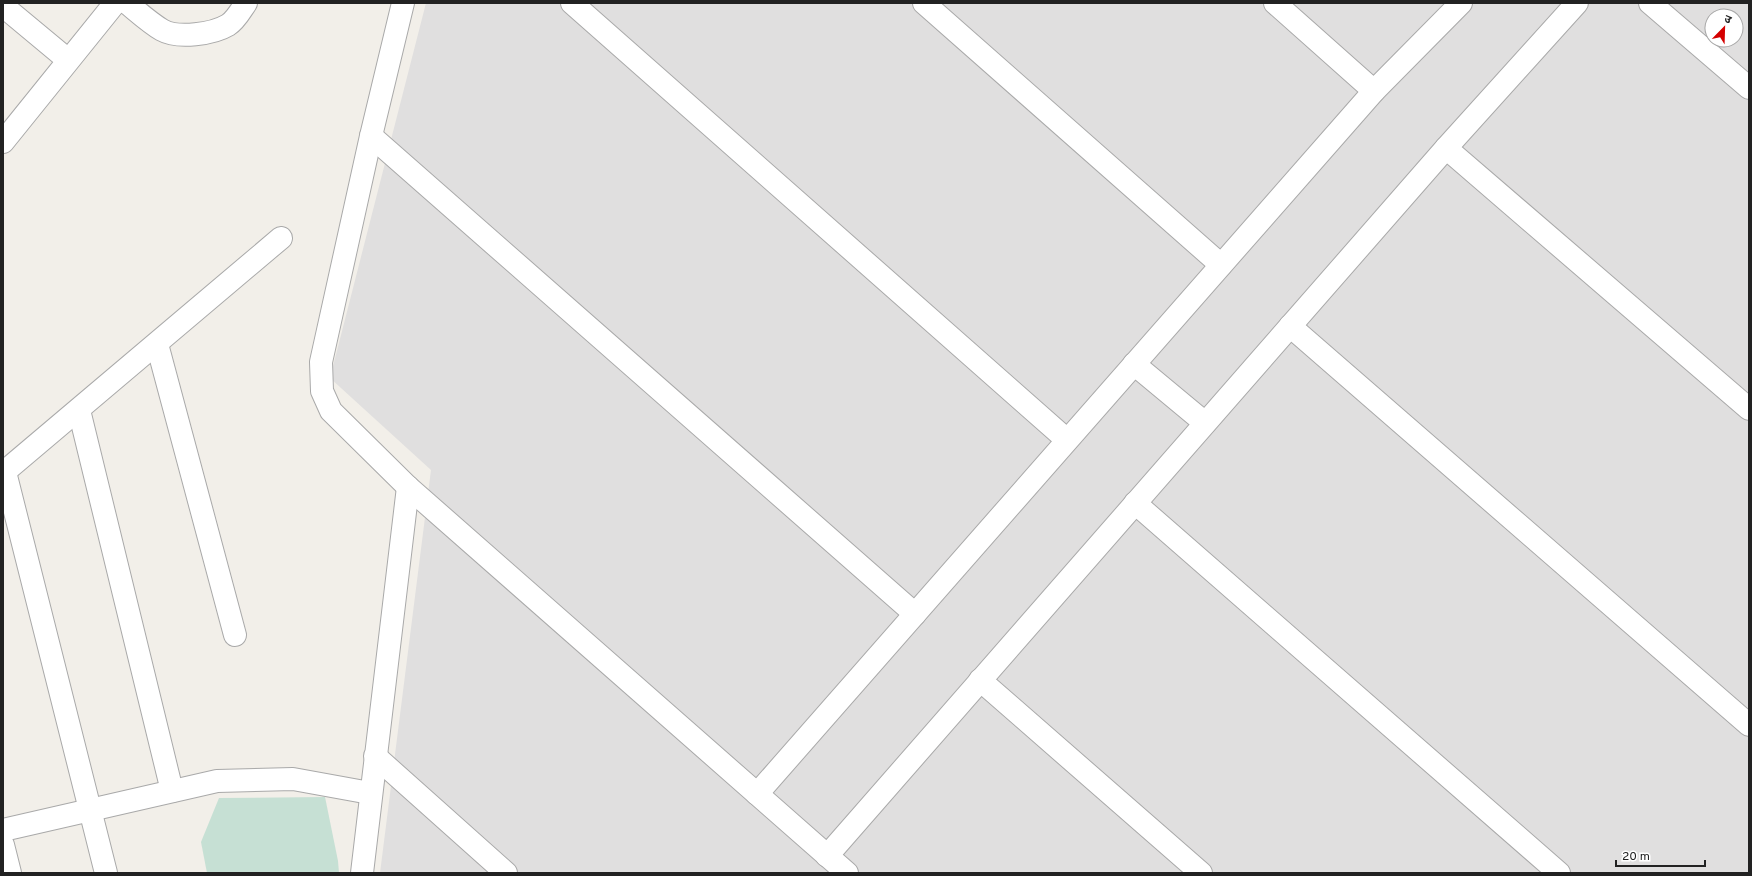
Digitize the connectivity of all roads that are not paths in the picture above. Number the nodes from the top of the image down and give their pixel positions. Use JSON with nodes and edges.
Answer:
{"nodes":[{"id":1,"x":115,"y":3,"type":"edge"},
{"id":2,"x":127,"y":3,"type":"edge"},
{"id":3,"x":246,"y":3,"type":"edge"},
{"id":4,"x":403,"y":3,"type":"edge"},
{"id":5,"x":572,"y":3,"type":"edge"},
{"id":6,"x":924,"y":3,"type":"edge"},
{"id":7,"x":1274,"y":3,"type":"edge"},
{"id":8,"x":1461,"y":3,"type":"edge"},
{"id":9,"x":1577,"y":3,"type":"edge"},
{"id":10,"x":1650,"y":3,"type":"edge"},
{"id":11,"x":3,"y":6,"type":"edge"},
{"id":12,"x":68,"y":60,"type":"junction"},
{"id":13,"x":1749,"y":88,"type":"edge"},
{"id":14,"x":1374,"y":91,"type":"junction"},
{"id":15,"x":371,"y":136,"type":"junction"},
{"id":16,"x":3,"y":142,"type":"edge"},
{"id":17,"x":1446,"y":148,"type":"junction"},
{"id":18,"x":281,"y":238,"type":"dead end"},
{"id":19,"x":1221,"y":265,"type":"junction"},
{"id":20,"x":1290,"y":326,"type":"junction"},
{"id":21,"x":157,"y":344,"type":"junction"},
{"id":22,"x":1134,"y":364,"type":"junction"},
{"id":23,"x":1749,"y":409,"type":"edge"},
{"id":24,"x":79,"y":410,"type":"junction"},
{"id":25,"x":1205,"y":423,"type":"junction"},
{"id":26,"x":1067,"y":440,"type":"junction"},
{"id":27,"x":4,"y":472,"type":"edge"},
{"id":28,"x":408,"y":487,"type":"junction"},
{"id":29,"x":1135,"y":503,"type":"junction"},
{"id":30,"x":915,"y":614,"type":"junction"},
{"id":31,"x":235,"y":635,"type":"dead end"},
{"id":32,"x":980,"y":680,"type":"junction"},
{"id":33,"x":1749,"y":725,"type":"edge"},
{"id":34,"x":375,"y":756,"type":"junction"},
{"id":35,"x":172,"y":791,"type":"junction"},
{"id":36,"x":370,"y":794,"type":"junction"},
{"id":37,"x":757,"y":794,"type":"junction"},
{"id":38,"x":90,"y":809,"type":"junction"},
{"id":39,"x":3,"y":830,"type":"edge"},
{"id":40,"x":3,"y":845,"type":"edge"},
{"id":41,"x":827,"y":856,"type":"junction"},
{"id":42,"x":10,"y":873,"type":"edge"},
{"id":43,"x":106,"y":873,"type":"edge"},
{"id":44,"x":362,"y":873,"type":"edge"},
{"id":45,"x":506,"y":873,"type":"edge"},
{"id":46,"x":847,"y":873,"type":"edge"},
{"id":47,"x":1200,"y":873,"type":"edge"},
{"id":48,"x":1559,"y":873,"type":"edge"}],
"edges":[{"from":1,"to":12,"type":"street"},
{"from":2,"to":3,"type":"street"},
{"from":4,"to":15,"type":"street"},
{"from":5,"to":26,"type":"street"},
{"from":6,"to":19,"type":"street"},
{"from":7,"to":14,"type":"street"},
{"from":8,"to":14,"type":"street"},
{"from":9,"to":17,"type":"street"},
{"from":10,"to":13,"type":"street"},
{"from":11,"to":12,"type":"street"},
{"from":12,"to":16,"type":"street"},
{"from":14,"to":19,"type":"street"},
{"from":15,"to":28,"type":"street"},
{"from":15,"to":30,"type":"street"},
{"from":17,"to":20,"type":"street"},
{"from":17,"to":23,"type":"street"},
{"from":18,"to":21,"type":"street"},
{"from":19,"to":22,"type":"street"},
{"from":20,"to":25,"type":"street"},
{"from":20,"to":33,"type":"street"},
{"from":21,"to":24,"type":"street"},
{"from":21,"to":31,"type":"street"},
{"from":22,"to":25,"type":"street"},
{"from":22,"to":26,"type":"street"},
{"from":24,"to":27,"type":"street"},
{"from":24,"to":35,"type":"street"},
{"from":25,"to":29,"type":"street"},
{"from":26,"to":30,"type":"street"},
{"from":27,"to":38,"type":"street"},
{"from":28,"to":34,"type":"street"},
{"from":28,"to":37,"type":"street"},
{"from":29,"to":32,"type":"street"},
{"from":29,"to":48,"type":"street"},
{"from":30,"to":37,"type":"street"},
{"from":32,"to":41,"type":"street"},
{"from":32,"to":47,"type":"street"},
{"from":34,"to":36,"type":"street"},
{"from":34,"to":45,"type":"street"},
{"from":35,"to":36,"type":"street"},
{"from":35,"to":38,"type":"street"},
{"from":36,"to":44,"type":"street"},
{"from":37,"to":41,"type":"street"},
{"from":38,"to":39,"type":"street"},
{"from":38,"to":43,"type":"street"},
{"from":40,"to":42,"type":"street"},
{"from":41,"to":46,"type":"street"}]}
